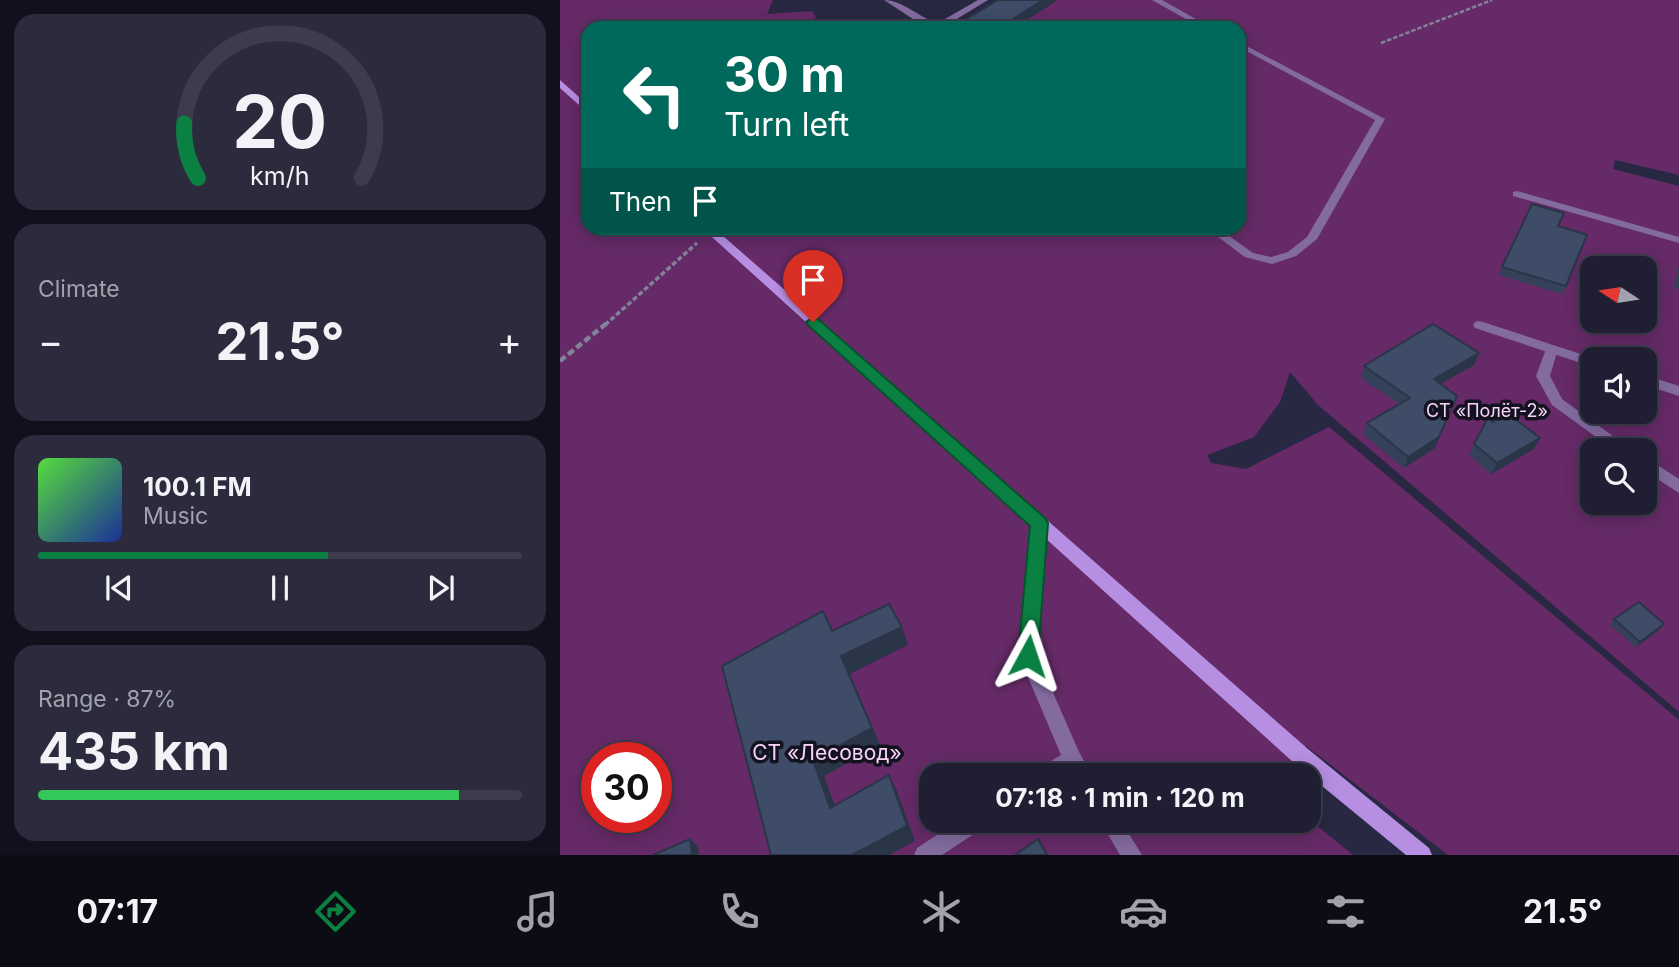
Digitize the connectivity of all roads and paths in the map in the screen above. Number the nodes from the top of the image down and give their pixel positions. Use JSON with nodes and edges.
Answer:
{"nodes":[{"id":1,"x":888,"y":0,"type":"edge"},
{"id":2,"x":984,"y":0,"type":"edge"},
{"id":3,"x":1156,"y":0,"type":"edge"},
{"id":4,"x":1492,"y":0,"type":"edge"},
{"id":5,"x":922,"y":21,"type":"edge"},
{"id":6,"x":947,"y":21,"type":"edge"},
{"id":7,"x":1195,"y":21,"type":"edge"},
{"id":8,"x":1381,"y":43,"type":"dead end"},
{"id":9,"x":1246,"y":48,"type":"edge"},
{"id":10,"x":560,"y":83,"type":"edge"},
{"id":11,"x":581,"y":103,"type":"edge"},
{"id":12,"x":1517,"y":194,"type":"dead end"},
{"id":13,"x":704,"y":235,"type":"edge"},
{"id":14,"x":719,"y":235,"type":"edge"},
{"id":15,"x":1222,"y":235,"type":"edge"},
{"id":16,"x":1679,"y":240,"type":"edge"},
{"id":17,"x":1479,"y":325,"type":"dead end"},
{"id":18,"x":1552,"y":349,"type":"junction"},
{"id":19,"x":1580,"y":358,"type":"edge"},
{"id":20,"x":560,"y":361,"type":"edge"},
{"id":21,"x":1657,"y":384,"type":"edge"},
{"id":22,"x":1679,"y":391,"type":"edge"},
{"id":23,"x":1609,"y":438,"type":"edge"},
{"id":24,"x":1657,"y":471,"type":"edge"},
{"id":25,"x":1679,"y":487,"type":"edge"},
{"id":26,"x":1039,"y":523,"type":"junction"},
{"id":27,"x":1075,"y":763,"type":"edge"},
{"id":28,"x":958,"y":833,"type":"edge"},
{"id":29,"x":1118,"y":833,"type":"edge"},
{"id":30,"x":924,"y":855,"type":"edge"},
{"id":31,"x":1132,"y":855,"type":"edge"},
{"id":32,"x":1422,"y":855,"type":"edge"}],
"edges":[{"from":1,"to":5,"type":"street"},
{"from":2,"to":6,"type":"street"},
{"from":3,"to":7,"type":"street"},
{"from":4,"to":8,"type":"path"},
{"from":9,"to":15,"type":"street"},
{"from":10,"to":11,"type":"main road"},
{"from":12,"to":16,"type":"street"},
{"from":13,"to":20,"type":"path"},
{"from":14,"to":26,"type":"main road"},
{"from":17,"to":18,"type":"street"},
{"from":18,"to":19,"type":"street"},
{"from":18,"to":23,"type":"street"},
{"from":21,"to":22,"type":"street"},
{"from":24,"to":25,"type":"street"},
{"from":26,"to":27,"type":"street"},
{"from":26,"to":32,"type":"main road"},
{"from":28,"to":30,"type":"street"},
{"from":29,"to":31,"type":"street"}]}
